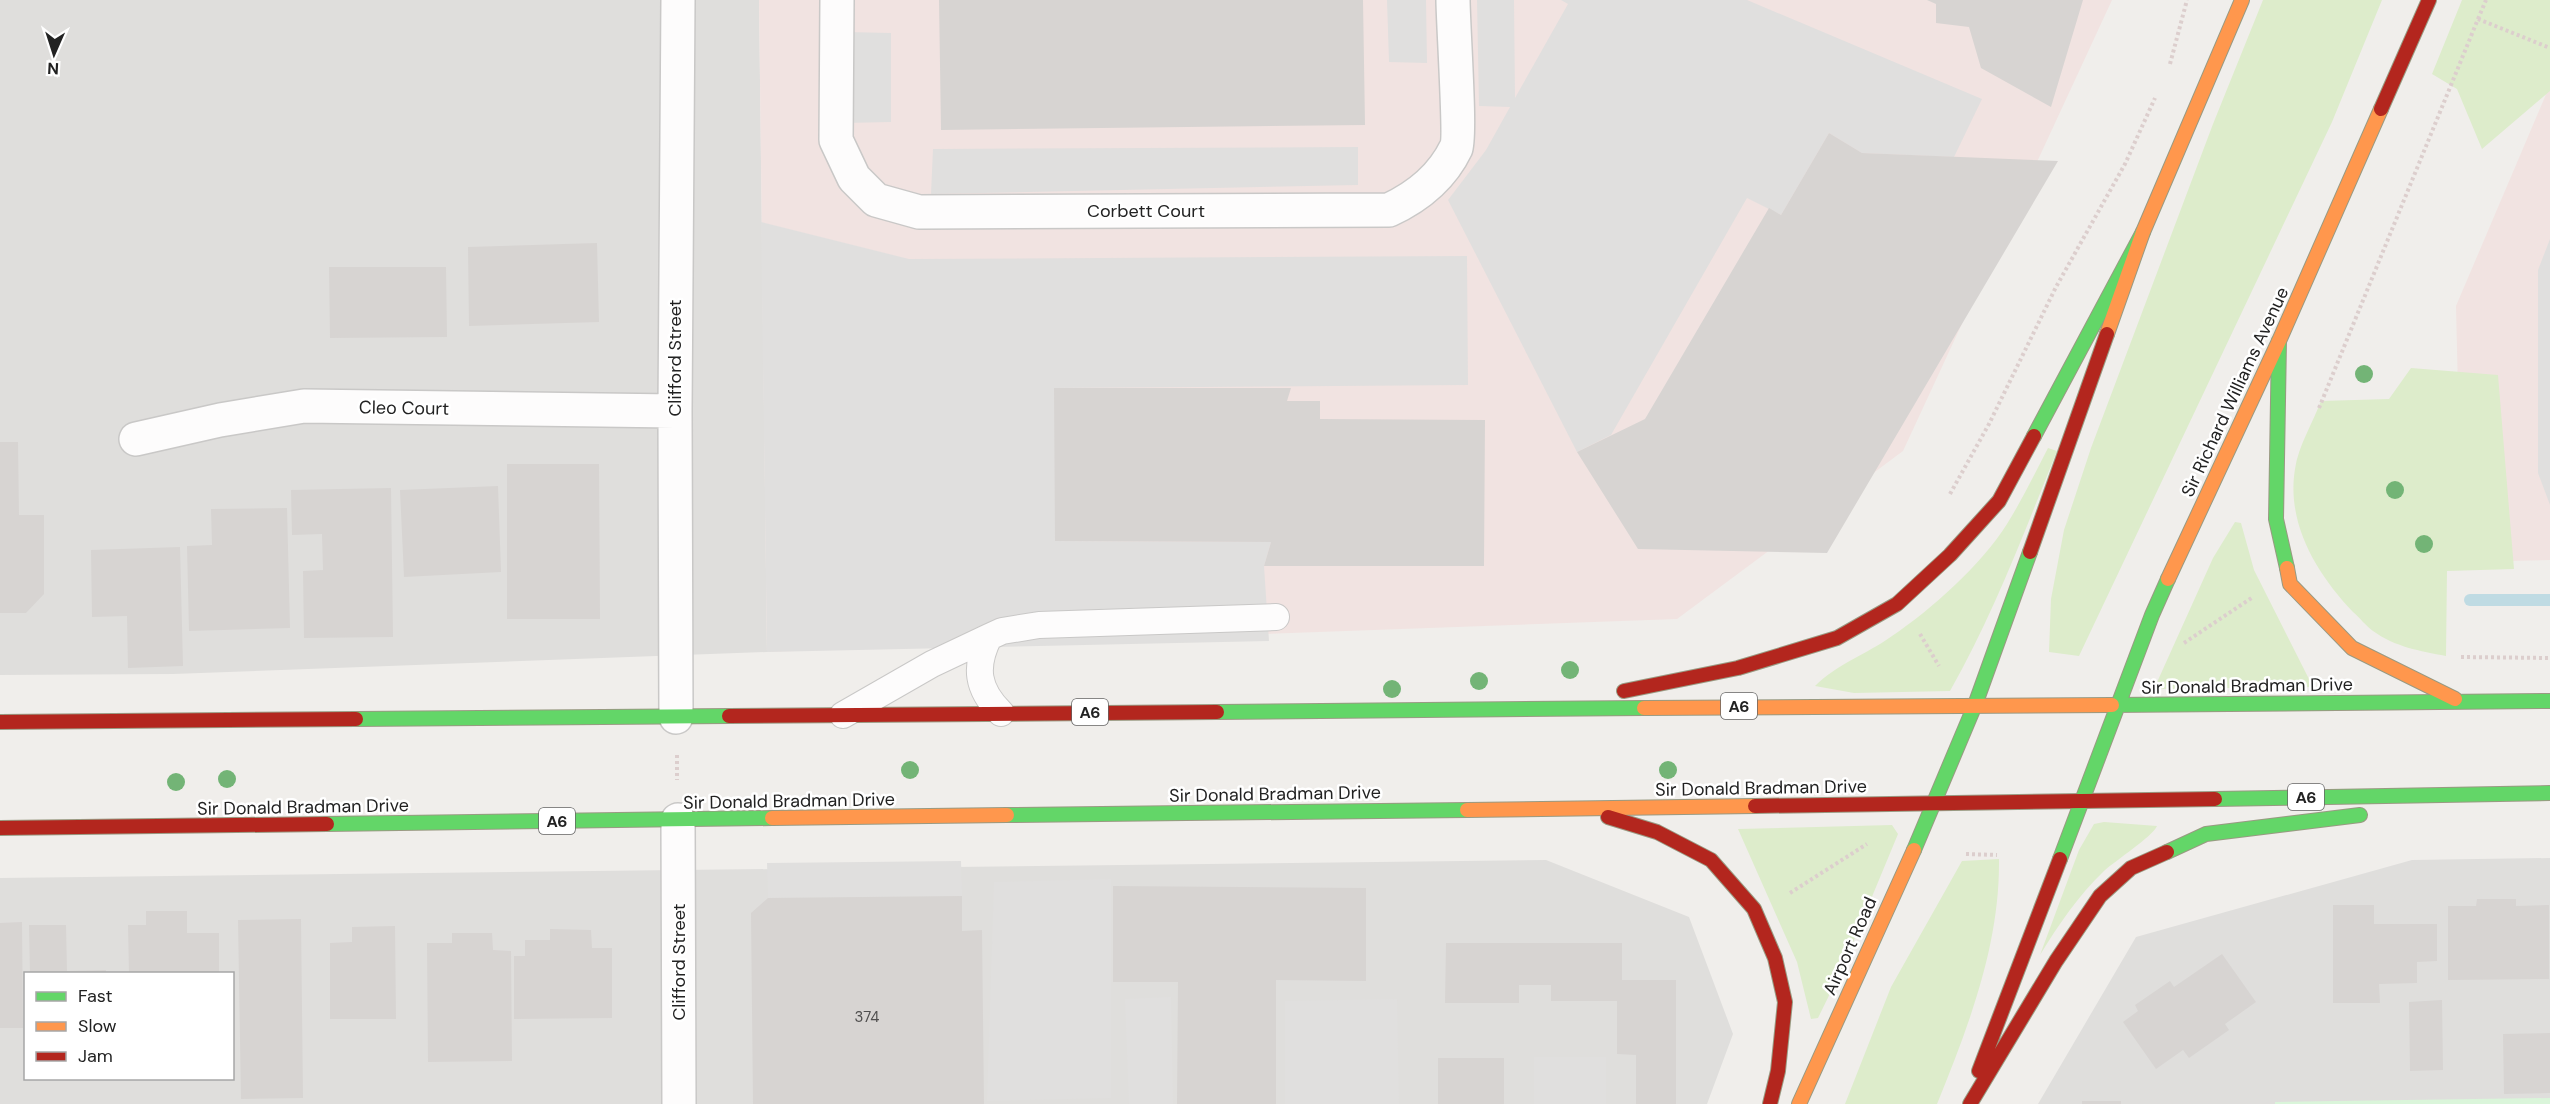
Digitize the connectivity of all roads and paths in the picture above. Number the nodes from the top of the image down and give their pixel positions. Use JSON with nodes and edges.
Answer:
{"nodes":[{"id":1,"x":678,"y":0,"type":"edge"},
{"id":2,"x":837,"y":0,"type":"edge"},
{"id":3,"x":1453,"y":0,"type":"edge"},
{"id":4,"x":2187,"y":0,"type":"edge"},
{"id":5,"x":2242,"y":0,"type":"edge"},
{"id":6,"x":2429,"y":0,"type":"edge"},
{"id":7,"x":2486,"y":0,"type":"edge"},
{"id":8,"x":2478,"y":19,"type":"junction"},
{"id":9,"x":2550,"y":48,"type":"edge"},
{"id":10,"x":2169,"y":66,"type":"dead end"},
{"id":11,"x":2156,"y":95,"type":"dead end"},
{"id":12,"x":2143,"y":232,"type":"junction"},
{"id":13,"x":2278,"y":341,"type":"junction"},
{"id":14,"x":2318,"y":410,"type":"dead end"},
{"id":15,"x":675,"y":411,"type":"junction"},
{"id":16,"x":136,"y":439,"type":"dead end"},
{"id":17,"x":1949,"y":495,"type":"dead end"},
{"id":18,"x":2261,"y":592,"type":"dead end"},
{"id":19,"x":1276,"y":617,"type":"dead end"},
{"id":20,"x":1916,"y":627,"type":"dead end"},
{"id":21,"x":989,"y":637,"type":"junction"},
{"id":22,"x":2180,"y":652,"type":"dead end"},
{"id":23,"x":2456,"y":657,"type":"dead end"},
{"id":24,"x":2550,"y":658,"type":"edge"},
{"id":25,"x":1944,"y":675,"type":"dead end"},
{"id":26,"x":2550,"y":701,"type":"edge"},
{"id":27,"x":2460,"y":702,"type":"junction"},
{"id":28,"x":1974,"y":705,"type":"junction"},
{"id":29,"x":2118,"y":705,"type":"junction"},
{"id":30,"x":1504,"y":708,"type":"junction"},
{"id":31,"x":1001,"y":713,"type":"junction"},
{"id":32,"x":843,"y":715,"type":"junction"},
{"id":33,"x":676,"y":717,"type":"junction"},
{"id":34,"x":0,"y":722,"type":"edge"},
{"id":35,"x":2550,"y":793,"type":"edge"},
{"id":36,"x":2531,"y":794,"type":"junction"},
{"id":37,"x":2081,"y":802,"type":"junction"},
{"id":38,"x":1935,"y":803,"type":"junction"},
{"id":39,"x":1580,"y":808,"type":"junction"},
{"id":40,"x":2403,"y":809,"type":"dead end"},
{"id":41,"x":2380,"y":812,"type":"dead end"},
{"id":42,"x":678,"y":820,"type":"junction"},
{"id":43,"x":0,"y":828,"type":"edge"},
{"id":44,"x":1870,"y":842,"type":"dead end"},
{"id":45,"x":1966,"y":854,"type":"dead end"},
{"id":46,"x":1997,"y":855,"type":"dead end"},
{"id":47,"x":1754,"y":909,"type":"junction"},
{"id":48,"x":679,"y":1104,"type":"edge"},
{"id":49,"x":1770,"y":1104,"type":"edge"},
{"id":50,"x":1799,"y":1104,"type":"edge"},
{"id":51,"x":1969,"y":1104,"type":"edge"}],
"edges":[{"from":1,"to":15,"type":"street","name":"Clifford Street"},
{"from":2,"to":3,"type":"street","name":"Corbett Court"},
{"from":4,"to":10,"type":"path"},
{"from":5,"to":12,"type":"main road"},
{"from":6,"to":13,"type":"main road","name":"Sir Richard Williams Avenue"},
{"from":7,"to":8,"type":"path"},
{"from":8,"to":9,"type":"path"},
{"from":8,"to":14,"type":"path"},
{"from":11,"to":17,"type":"path"},
{"from":12,"to":28,"type":"main road"},
{"from":12,"to":30,"type":"main road"},
{"from":13,"to":27,"type":"main road"},
{"from":13,"to":29,"type":"main road","name":"Sir Richard Williams Avenue"},
{"from":15,"to":16,"type":"street","name":"Cleo Court"},
{"from":15,"to":33,"type":"street","name":"Clifford Street"},
{"from":18,"to":22,"type":"path"},
{"from":19,"to":21,"type":"lane"},
{"from":20,"to":25,"type":"path"},
{"from":21,"to":31,"type":"lane"},
{"from":21,"to":32,"type":"lane"},
{"from":23,"to":24,"type":"path"},
{"from":26,"to":27,"type":"main road","name":"Sir Donald Bradman Drive","number":"A6"},
{"from":27,"to":29,"type":"main road","name":"Sir Donald Bradman Drive","number":"A6"},
{"from":28,"to":29,"type":"main road","name":"Sir Donald Bradman Drive","number":"A6"},
{"from":28,"to":30,"type":"main road","name":"Sir Donald Bradman Drive","number":"A6"},
{"from":28,"to":38,"type":"main road"},
{"from":29,"to":37,"type":"main road","name":"Sir Richard Williams Avenue"},
{"from":30,"to":31,"type":"main road","name":"Sir Donald Bradman Drive","number":"A6"},
{"from":31,"to":32,"type":"main road","name":"Sir Donald Bradman Drive","number":"A6"},
{"from":32,"to":33,"type":"main road","name":"Sir Donald Bradman Drive","number":"A6"},
{"from":33,"to":34,"type":"main road","name":"Sir Donald Bradman Drive","number":"A6"},
{"from":33,"to":42,"type":"path"},
{"from":35,"to":36,"type":"main road","name":"Sir Donald Bradman Drive","number":"A6"},
{"from":36,"to":37,"type":"main road","name":"Sir Donald Bradman Drive","number":"A6"},
{"from":36,"to":40,"type":"main road"},
{"from":37,"to":38,"type":"main road","name":"Sir Donald Bradman Drive","number":"A6"},
{"from":37,"to":51,"type":"main road"},
{"from":38,"to":39,"type":"main road","name":"Sir Donald Bradman Drive","number":"A6"},
{"from":38,"to":50,"type":"main road","name":"Airport Road"},
{"from":39,"to":42,"type":"main road","name":"Sir Donald Bradman Drive","number":"A6"},
{"from":39,"to":47,"type":"main road"},
{"from":41,"to":51,"type":"main road"},
{"from":42,"to":43,"type":"main road","name":"Sir Donald Bradman Drive","number":"A6"},
{"from":42,"to":48,"type":"street","name":"Clifford Street"},
{"from":44,"to":47,"type":"path"},
{"from":45,"to":46,"type":"path"},
{"from":47,"to":49,"type":"main road"}]}
